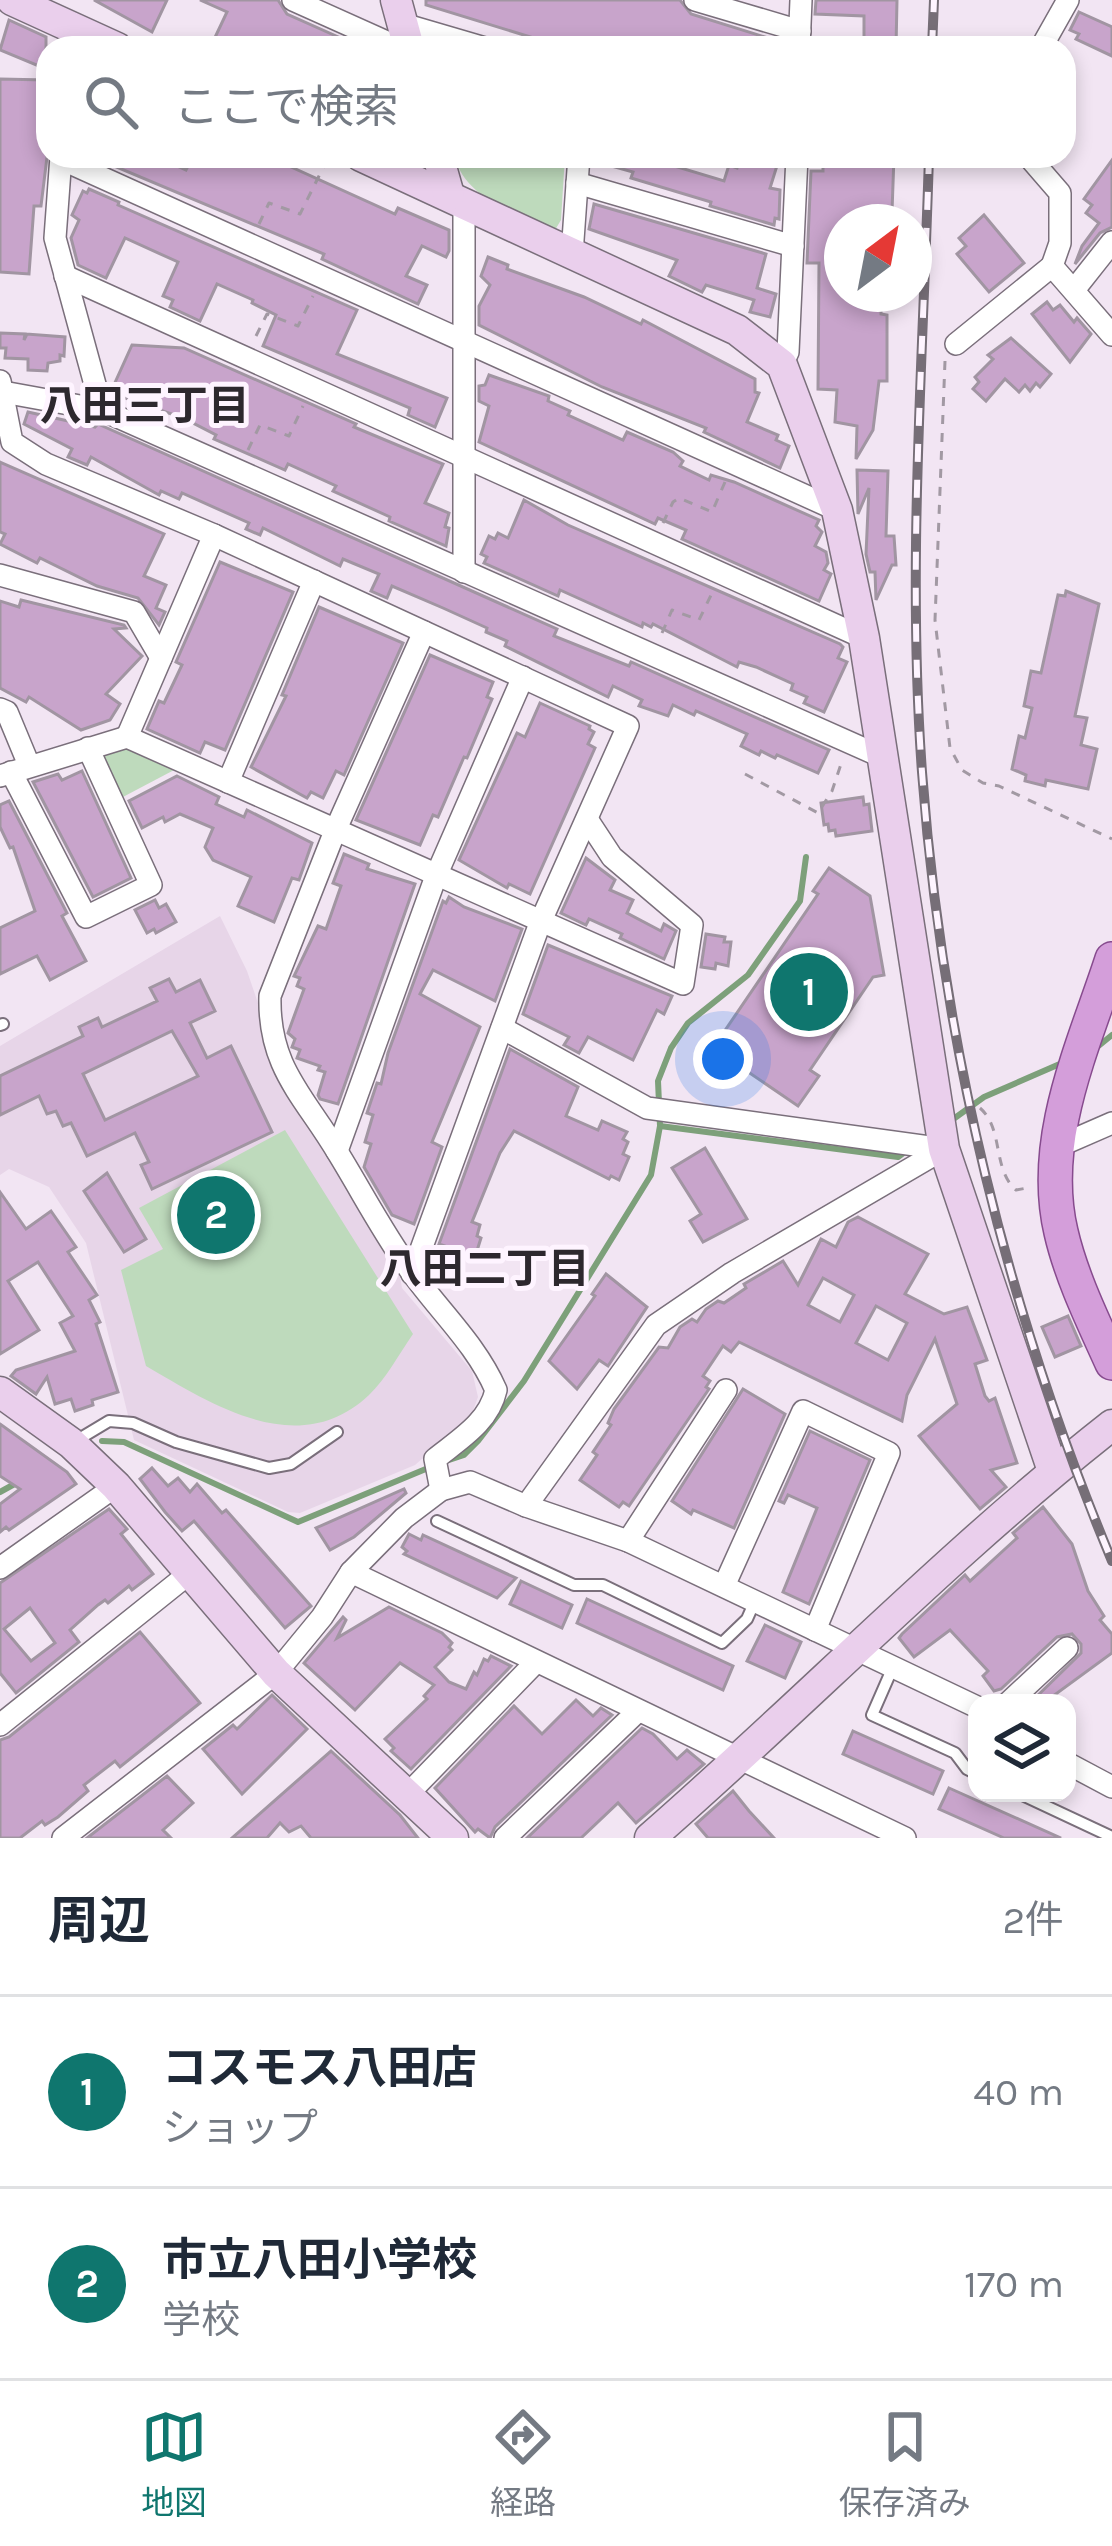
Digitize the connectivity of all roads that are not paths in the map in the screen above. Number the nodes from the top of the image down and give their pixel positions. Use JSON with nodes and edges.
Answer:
{"nodes":[{"id":1,"x":12,"y":0,"type":"edge"},
{"id":2,"x":293,"y":0,"type":"edge"},
{"id":3,"x":695,"y":0,"type":"edge"},
{"id":4,"x":801,"y":0,"type":"edge"},
{"id":5,"x":1068,"y":0,"type":"edge"},
{"id":6,"x":402,"y":30,"type":"edge"},
{"id":7,"x":67,"y":36,"type":"edge"},
{"id":8,"x":791,"y":36,"type":"edge"},
{"id":9,"x":799,"y":36,"type":"edge"},
{"id":10,"x":1048,"y":36,"type":"edge"},
{"id":11,"x":60,"y":168,"type":"edge"},
{"id":12,"x":82,"y":168,"type":"edge"},
{"id":13,"x":388,"y":168,"type":"edge"},
{"id":14,"x":443,"y":168,"type":"edge"},
{"id":15,"x":578,"y":168,"type":"edge"},
{"id":16,"x":797,"y":168,"type":"edge"},
{"id":17,"x":1038,"y":168,"type":"edge"},
{"id":18,"x":577,"y":183,"type":"junction"},
{"id":19,"x":456,"y":198,"type":"junction"},
{"id":20,"x":1112,"y":242,"type":"edge"},
{"id":21,"x":794,"y":246,"type":"junction"},
{"id":22,"x":572,"y":254,"type":"junction"},
{"id":23,"x":1052,"y":266,"type":"junction"},
{"id":24,"x":65,"y":276,"type":"junction"},
{"id":25,"x":1074,"y":290,"type":"junction"},
{"id":26,"x":1112,"y":335,"type":"edge"},
{"id":27,"x":464,"y":341,"type":"junction"},
{"id":28,"x":956,"y":344,"type":"road end"},
{"id":29,"x":782,"y":365,"type":"junction"},
{"id":30,"x":2,"y":387,"type":"edge"},
{"id":31,"x":102,"y":410,"type":"junction"},
{"id":32,"x":5,"y":435,"type":"edge"},
{"id":33,"x":464,"y":458,"type":"junction"},
{"id":34,"x":837,"y":510,"type":"junction"},
{"id":35,"x":214,"y":535,"type":"junction"},
{"id":36,"x":464,"y":572,"type":"junction"},
{"id":37,"x":0,"y":574,"type":"edge"},
{"id":38,"x":314,"y":581,"type":"junction"},
{"id":39,"x":424,"y":632,"type":"junction"},
{"id":40,"x":864,"y":638,"type":"junction"},
{"id":41,"x":161,"y":658,"type":"junction"},
{"id":42,"x":523,"y":677,"type":"junction"},
{"id":43,"x":0,"y":709,"type":"edge"},
{"id":44,"x":127,"y":737,"type":"junction"},
{"id":45,"x":88,"y":748,"type":"junction"},
{"id":46,"x":880,"y":756,"type":"junction"},
{"id":47,"x":13,"y":771,"type":"edge"},
{"id":48,"x":228,"y":782,"type":"junction"},
{"id":49,"x":587,"y":819,"type":"junction"},
{"id":50,"x":335,"y":831,"type":"junction"},
{"id":51,"x":436,"y":876,"type":"junction"},
{"id":52,"x":540,"y":923,"type":"junction"},
{"id":53,"x":1112,"y":958,"type":"edge"},
{"id":54,"x":502,"y":1028,"type":"junction"},
{"id":55,"x":1112,"y":1123,"type":"edge"},
{"id":56,"x":944,"y":1148,"type":"junction"},
{"id":57,"x":337,"y":1151,"type":"junction"},
{"id":58,"x":1057,"y":1162,"type":"junction"},
{"id":59,"x":412,"y":1274,"type":"junction"},
{"id":60,"x":1112,"y":1363,"type":"edge"},
{"id":61,"x":727,"y":1390,"type":"dead end"},
{"id":62,"x":0,"y":1391,"type":"edge"},
{"id":63,"x":1112,"y":1425,"type":"edge"},
{"id":64,"x":338,"y":1432,"type":"dead end"},
{"id":65,"x":71,"y":1443,"type":"junction"},
{"id":66,"x":1053,"y":1471,"type":"junction"},
{"id":67,"x":438,"y":1475,"type":"junction"},
{"id":68,"x":116,"y":1486,"type":"junction"},
{"id":69,"x":526,"y":1506,"type":"junction"},
{"id":70,"x":437,"y":1521,"type":"dead end"},
{"id":71,"x":628,"y":1541,"type":"junction"},
{"id":72,"x":0,"y":1568,"type":"edge"},
{"id":73,"x":190,"y":1572,"type":"junction"},
{"id":74,"x":351,"y":1572,"type":"junction"},
{"id":75,"x":724,"y":1586,"type":"junction"},
{"id":76,"x":755,"y":1601,"type":"junction"},
{"id":77,"x":815,"y":1630,"type":"junction"},
{"id":78,"x":853,"y":1648,"type":"junction"},
{"id":79,"x":1067,"y":1648,"type":"dead end"},
{"id":80,"x":536,"y":1662,"type":"junction"},
{"id":81,"x":893,"y":1667,"type":"junction"},
{"id":82,"x":276,"y":1673,"type":"junction"},
{"id":83,"x":1018,"y":1694,"type":"edge"},
{"id":84,"x":968,"y":1703,"type":"edge"},
{"id":85,"x":638,"y":1712,"type":"junction"},
{"id":86,"x":1,"y":1721,"type":"edge"},
{"id":87,"x":738,"y":1761,"type":"junction"},
{"id":88,"x":1076,"y":1768,"type":"edge"},
{"id":89,"x":968,"y":1770,"type":"edge"},
{"id":90,"x":1112,"y":1787,"type":"edge"},
{"id":91,"x":407,"y":1796,"type":"junction"},
{"id":92,"x":1037,"y":1802,"type":"edge"},
{"id":93,"x":1112,"y":1837,"type":"edge"},
{"id":94,"x":63,"y":1838,"type":"edge"},
{"id":95,"x":453,"y":1838,"type":"edge"},
{"id":96,"x":505,"y":1838,"type":"edge"},
{"id":97,"x":650,"y":1838,"type":"edge"},
{"id":98,"x":905,"y":1838,"type":"edge"}],
"edges":[{"from":1,"to":7,"type":"street"},
{"from":2,"to":6,"type":"street"},
{"from":3,"to":8,"type":"street"},
{"from":4,"to":9,"type":"street"},
{"from":5,"to":10,"type":"street"},
{"from":11,"to":24,"type":"street"},
{"from":12,"to":27,"type":"street"},
{"from":13,"to":19,"type":"street"},
{"from":14,"to":19,"type":"street"},
{"from":15,"to":18,"type":"street"},
{"from":16,"to":21,"type":"street"},
{"from":17,"to":23,"type":"street"},
{"from":18,"to":21,"type":"street"},
{"from":18,"to":22,"type":"street"},
{"from":19,"to":22,"type":"street"},
{"from":19,"to":27,"type":"street"},
{"from":20,"to":25,"type":"street"},
{"from":21,"to":29,"type":"street"},
{"from":22,"to":29,"type":"street"},
{"from":23,"to":25,"type":"street"},
{"from":23,"to":28,"type":"street"},
{"from":24,"to":31,"type":"street"},
{"from":24,"to":33,"type":"street"},
{"from":25,"to":26,"type":"street"},
{"from":27,"to":33,"type":"street"},
{"from":27,"to":34,"type":"street"},
{"from":29,"to":34,"type":"street"},
{"from":30,"to":31,"type":"street"},
{"from":30,"to":32,"type":"street"},
{"from":31,"to":36,"type":"street"},
{"from":32,"to":35,"type":"street"},
{"from":33,"to":36,"type":"street"},
{"from":33,"to":40,"type":"street"},
{"from":34,"to":40,"type":"street"},
{"from":35,"to":38,"type":"street"},
{"from":35,"to":41,"type":"street"},
{"from":36,"to":46,"type":"street"},
{"from":37,"to":41,"type":"street"},
{"from":38,"to":39,"type":"street"},
{"from":38,"to":48,"type":"street"},
{"from":39,"to":42,"type":"street"},
{"from":39,"to":50,"type":"street"},
{"from":40,"to":46,"type":"street"},
{"from":41,"to":44,"type":"street"},
{"from":42,"to":49,"type":"street"},
{"from":42,"to":51,"type":"street"},
{"from":43,"to":47,"type":"street"},
{"from":44,"to":45,"type":"street"},
{"from":44,"to":48,"type":"street"},
{"from":45,"to":47,"type":"street"},
{"from":45,"to":47,"type":"street"},
{"from":46,"to":56,"type":"street"},
{"from":48,"to":50,"type":"street"},
{"from":49,"to":52,"type":"street"},
{"from":49,"to":52,"type":"street"},
{"from":50,"to":51,"type":"street"},
{"from":50,"to":57,"type":"street"},
{"from":51,"to":52,"type":"street"},
{"from":51,"to":57,"type":"street"},
{"from":52,"to":54,"type":"street"},
{"from":53,"to":58,"type":"main road"},
{"from":54,"to":56,"type":"street"},
{"from":54,"to":59,"type":"street"},
{"from":55,"to":58,"type":"street"},
{"from":56,"to":66,"type":"street"},
{"from":56,"to":69,"type":"street"},
{"from":57,"to":59,"type":"street"},
{"from":58,"to":60,"type":"main road"},
{"from":59,"to":67,"type":"street"},
{"from":61,"to":71,"type":"street"},
{"from":62,"to":65,"type":"street"},
{"from":63,"to":66,"type":"street"},
{"from":64,"to":65,"type":"lane"},
{"from":65,"to":68,"type":"street"},
{"from":66,"to":78,"type":"street"},
{"from":67,"to":69,"type":"street"},
{"from":67,"to":74,"type":"street"},
{"from":68,"to":72,"type":"street"},
{"from":68,"to":73,"type":"street"},
{"from":69,"to":71,"type":"street"},
{"from":70,"to":76,"type":"lane"},
{"from":71,"to":75,"type":"street"},
{"from":73,"to":82,"type":"street"},
{"from":73,"to":86,"type":"street"},
{"from":74,"to":80,"type":"street"},
{"from":74,"to":82,"type":"street"},
{"from":75,"to":76,"type":"street"},
{"from":75,"to":77,"type":"street"},
{"from":76,"to":77,"type":"street"},
{"from":77,"to":78,"type":"street"},
{"from":78,"to":81,"type":"street"},
{"from":78,"to":87,"type":"street"},
{"from":79,"to":83,"type":"street"},
{"from":80,"to":85,"type":"street"},
{"from":80,"to":91,"type":"street"},
{"from":81,"to":84,"type":"street"},
{"from":81,"to":89,"type":"lane"},
{"from":82,"to":91,"type":"street"},
{"from":82,"to":94,"type":"street"},
{"from":85,"to":87,"type":"street"},
{"from":85,"to":96,"type":"street"},
{"from":87,"to":97,"type":"street"},
{"from":87,"to":98,"type":"street"},
{"from":88,"to":90,"type":"street"},
{"from":91,"to":95,"type":"street"},
{"from":92,"to":93,"type":"lane"}]}
